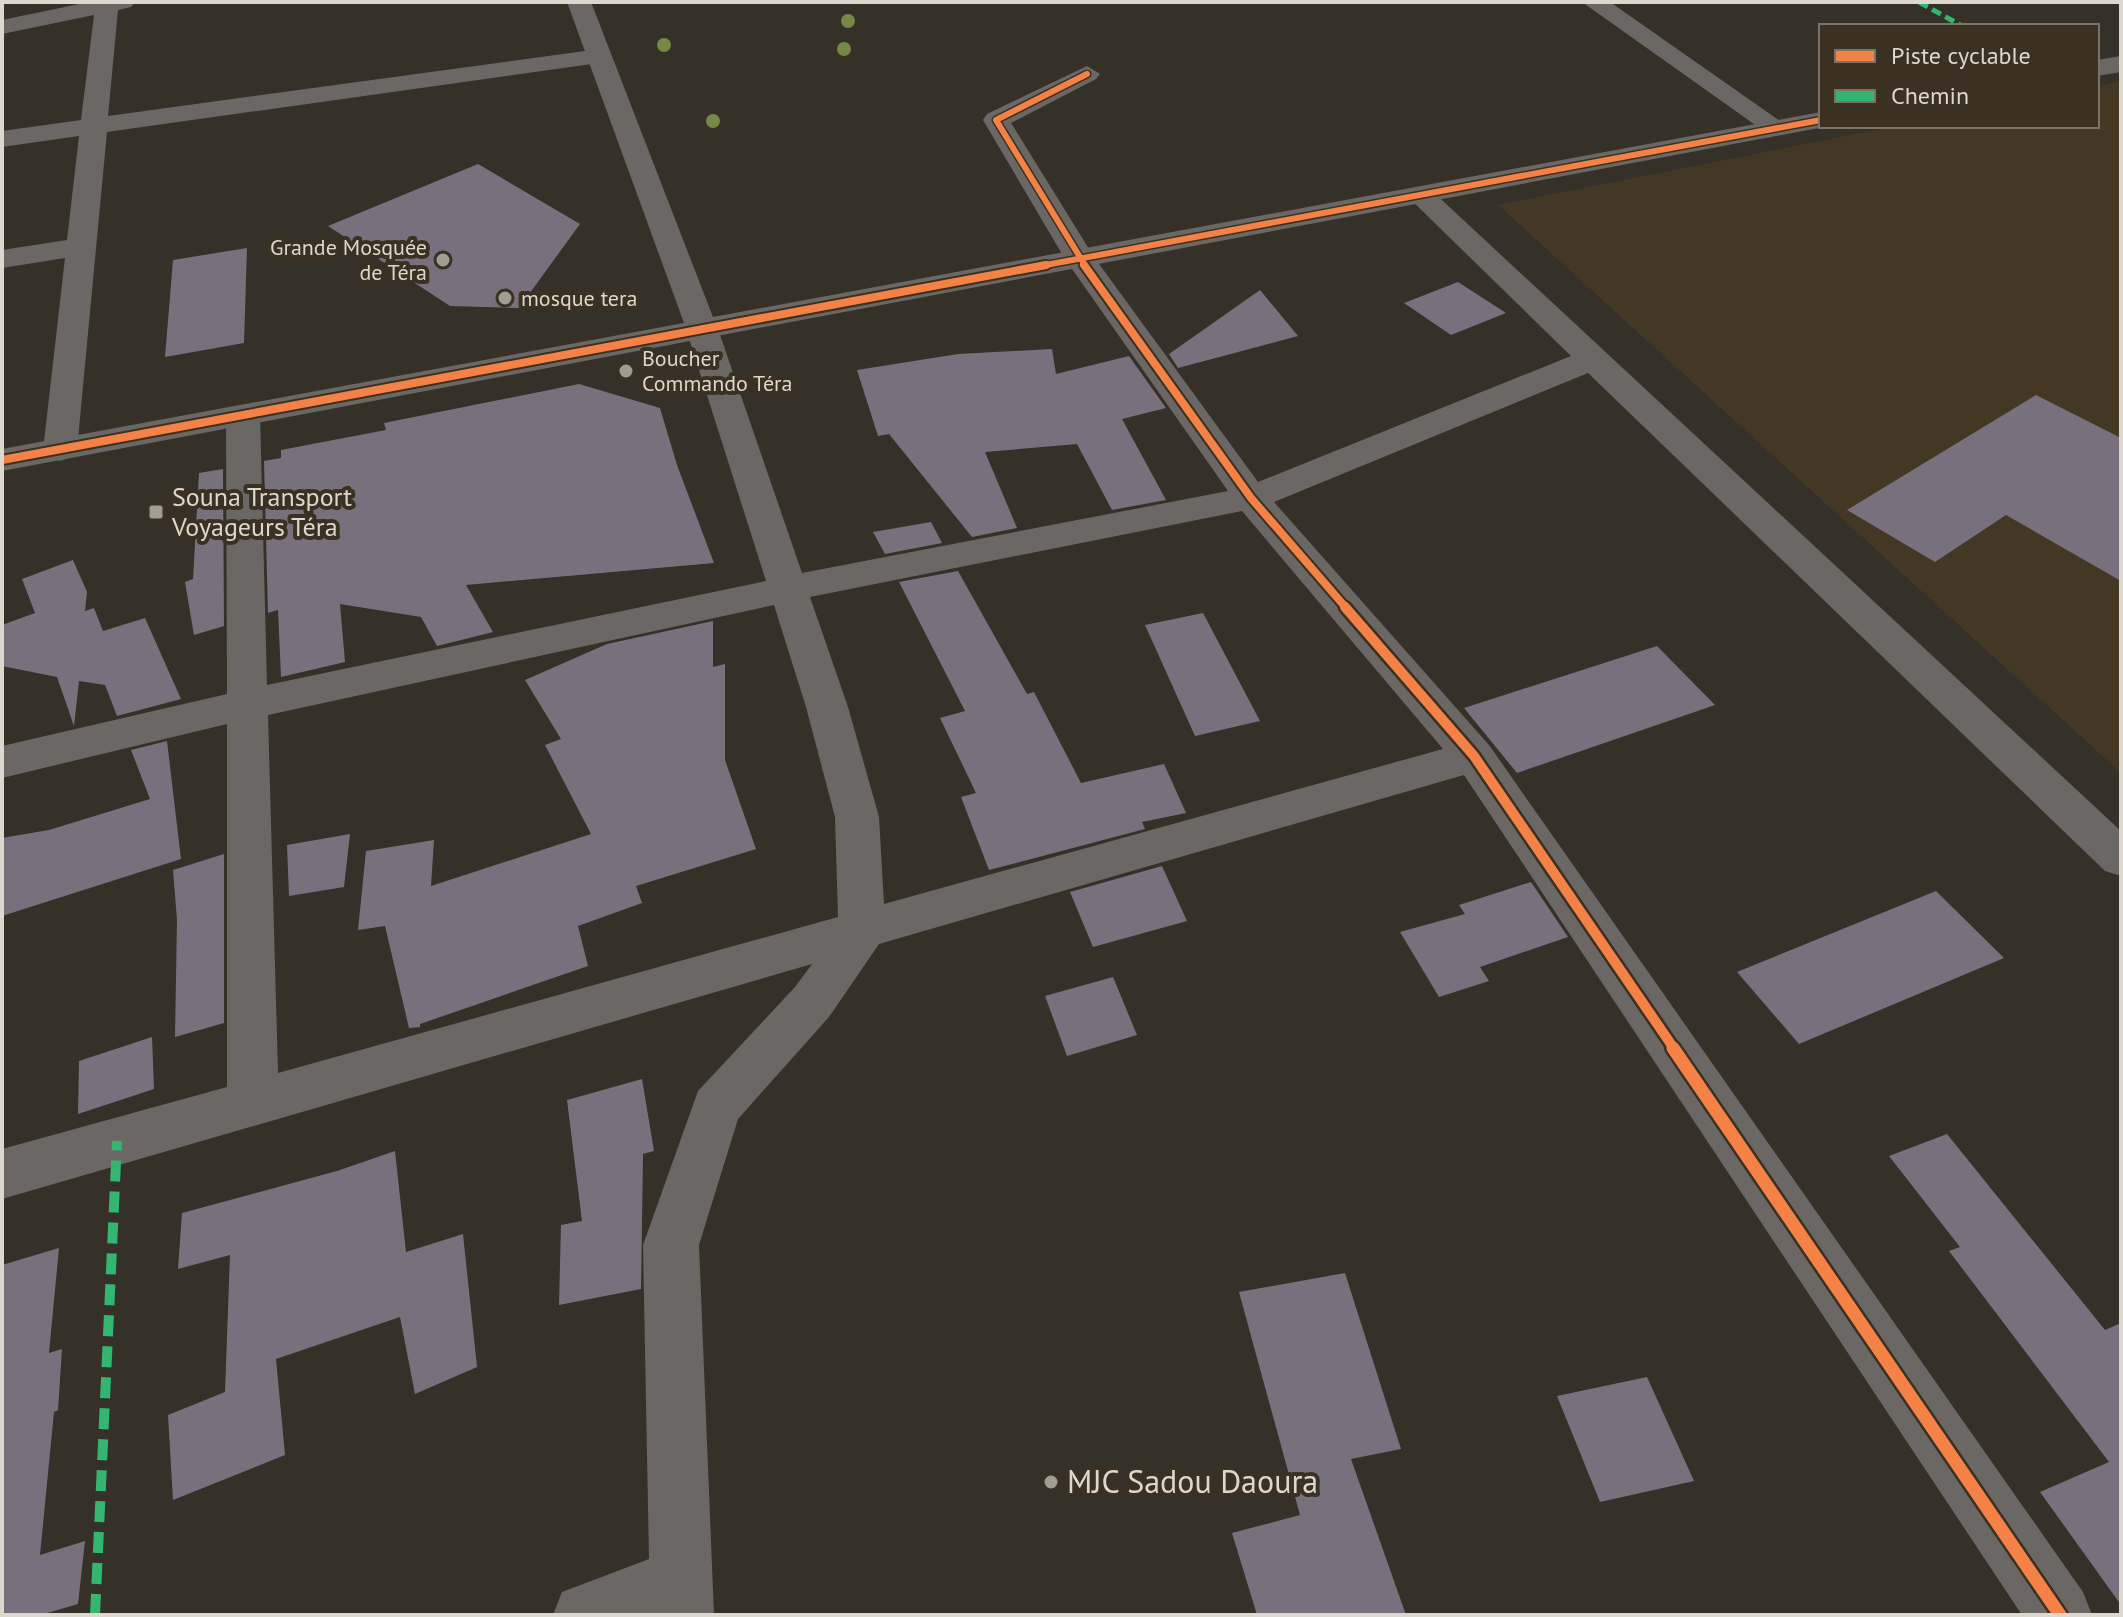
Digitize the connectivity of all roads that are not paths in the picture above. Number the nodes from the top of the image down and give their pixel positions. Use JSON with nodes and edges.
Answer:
{"nodes":[{"id":1,"x":579,"y":2,"type":"edge"},
{"id":2,"x":1594,"y":2,"type":"edge"},
{"id":3,"x":112,"y":3,"type":"edge"},
{"id":4,"x":2,"y":27,"type":"edge"},
{"id":5,"x":599,"y":56,"type":"junction"},
{"id":6,"x":2121,"y":64,"type":"edge"},
{"id":7,"x":2099,"y":68,"type":"edge"},
{"id":8,"x":1087,"y":74,"type":"dead end"},
{"id":9,"x":1819,"y":120,"type":"edge"},
{"id":10,"x":94,"y":127,"type":"junction"},
{"id":11,"x":1777,"y":128,"type":"junction"},
{"id":12,"x":2,"y":139,"type":"edge"},
{"id":13,"x":1420,"y":195,"type":"junction"},
{"id":14,"x":82,"y":247,"type":"junction"},
{"id":15,"x":2,"y":259,"type":"edge"},
{"id":16,"x":1080,"y":259,"type":"junction"},
{"id":17,"x":702,"y":329,"type":"junction"},
{"id":18,"x":1593,"y":359,"type":"junction"},
{"id":19,"x":243,"y":415,"type":"junction"},
{"id":20,"x":60,"y":450,"type":"junction"},
{"id":21,"x":2,"y":460,"type":"edge"},
{"id":22,"x":1251,"y":498,"type":"junction"},
{"id":23,"x":787,"y":589,"type":"junction"},
{"id":24,"x":248,"y":704,"type":"junction"},
{"id":25,"x":1474,"y":756,"type":"junction"},
{"id":26,"x":2,"y":762,"type":"edge"},
{"id":27,"x":2121,"y":858,"type":"edge"},
{"id":28,"x":862,"y":931,"type":"junction"},
{"id":29,"x":253,"y":1103,"type":"junction"},
{"id":30,"x":2,"y":1174,"type":"edge"},
{"id":31,"x":682,"y":1597,"type":"edge"},
{"id":32,"x":585,"y":1615,"type":"edge"},
{"id":33,"x":2060,"y":1615,"type":"edge"}],
"edges":[{"from":1,"to":5,"type":"street"},
{"from":2,"to":11,"type":"street"},
{"from":3,"to":4,"type":"street"},
{"from":3,"to":10,"type":"street"},
{"from":5,"to":10,"type":"street"},
{"from":5,"to":17,"type":"street"},
{"from":6,"to":7,"type":"street"},
{"from":8,"to":16,"type":"street"},
{"from":9,"to":11,"type":"street"},
{"from":10,"to":12,"type":"street"},
{"from":10,"to":14,"type":"street"},
{"from":11,"to":13,"type":"street"},
{"from":13,"to":16,"type":"street"},
{"from":13,"to":18,"type":"street"},
{"from":14,"to":15,"type":"street"},
{"from":14,"to":20,"type":"street"},
{"from":16,"to":17,"type":"street"},
{"from":16,"to":22,"type":"street"},
{"from":17,"to":19,"type":"street"},
{"from":17,"to":23,"type":"street"},
{"from":18,"to":22,"type":"street"},
{"from":18,"to":27,"type":"street"},
{"from":19,"to":20,"type":"street"},
{"from":19,"to":24,"type":"street"},
{"from":20,"to":21,"type":"street"},
{"from":22,"to":23,"type":"street"},
{"from":22,"to":25,"type":"street"},
{"from":23,"to":24,"type":"street"},
{"from":23,"to":28,"type":"street"},
{"from":24,"to":26,"type":"street"},
{"from":24,"to":29,"type":"street"},
{"from":25,"to":28,"type":"street"},
{"from":25,"to":33,"type":"street"},
{"from":28,"to":29,"type":"street"},
{"from":28,"to":31,"type":"street"},
{"from":29,"to":30,"type":"street"},
{"from":31,"to":32,"type":"street"}]}
